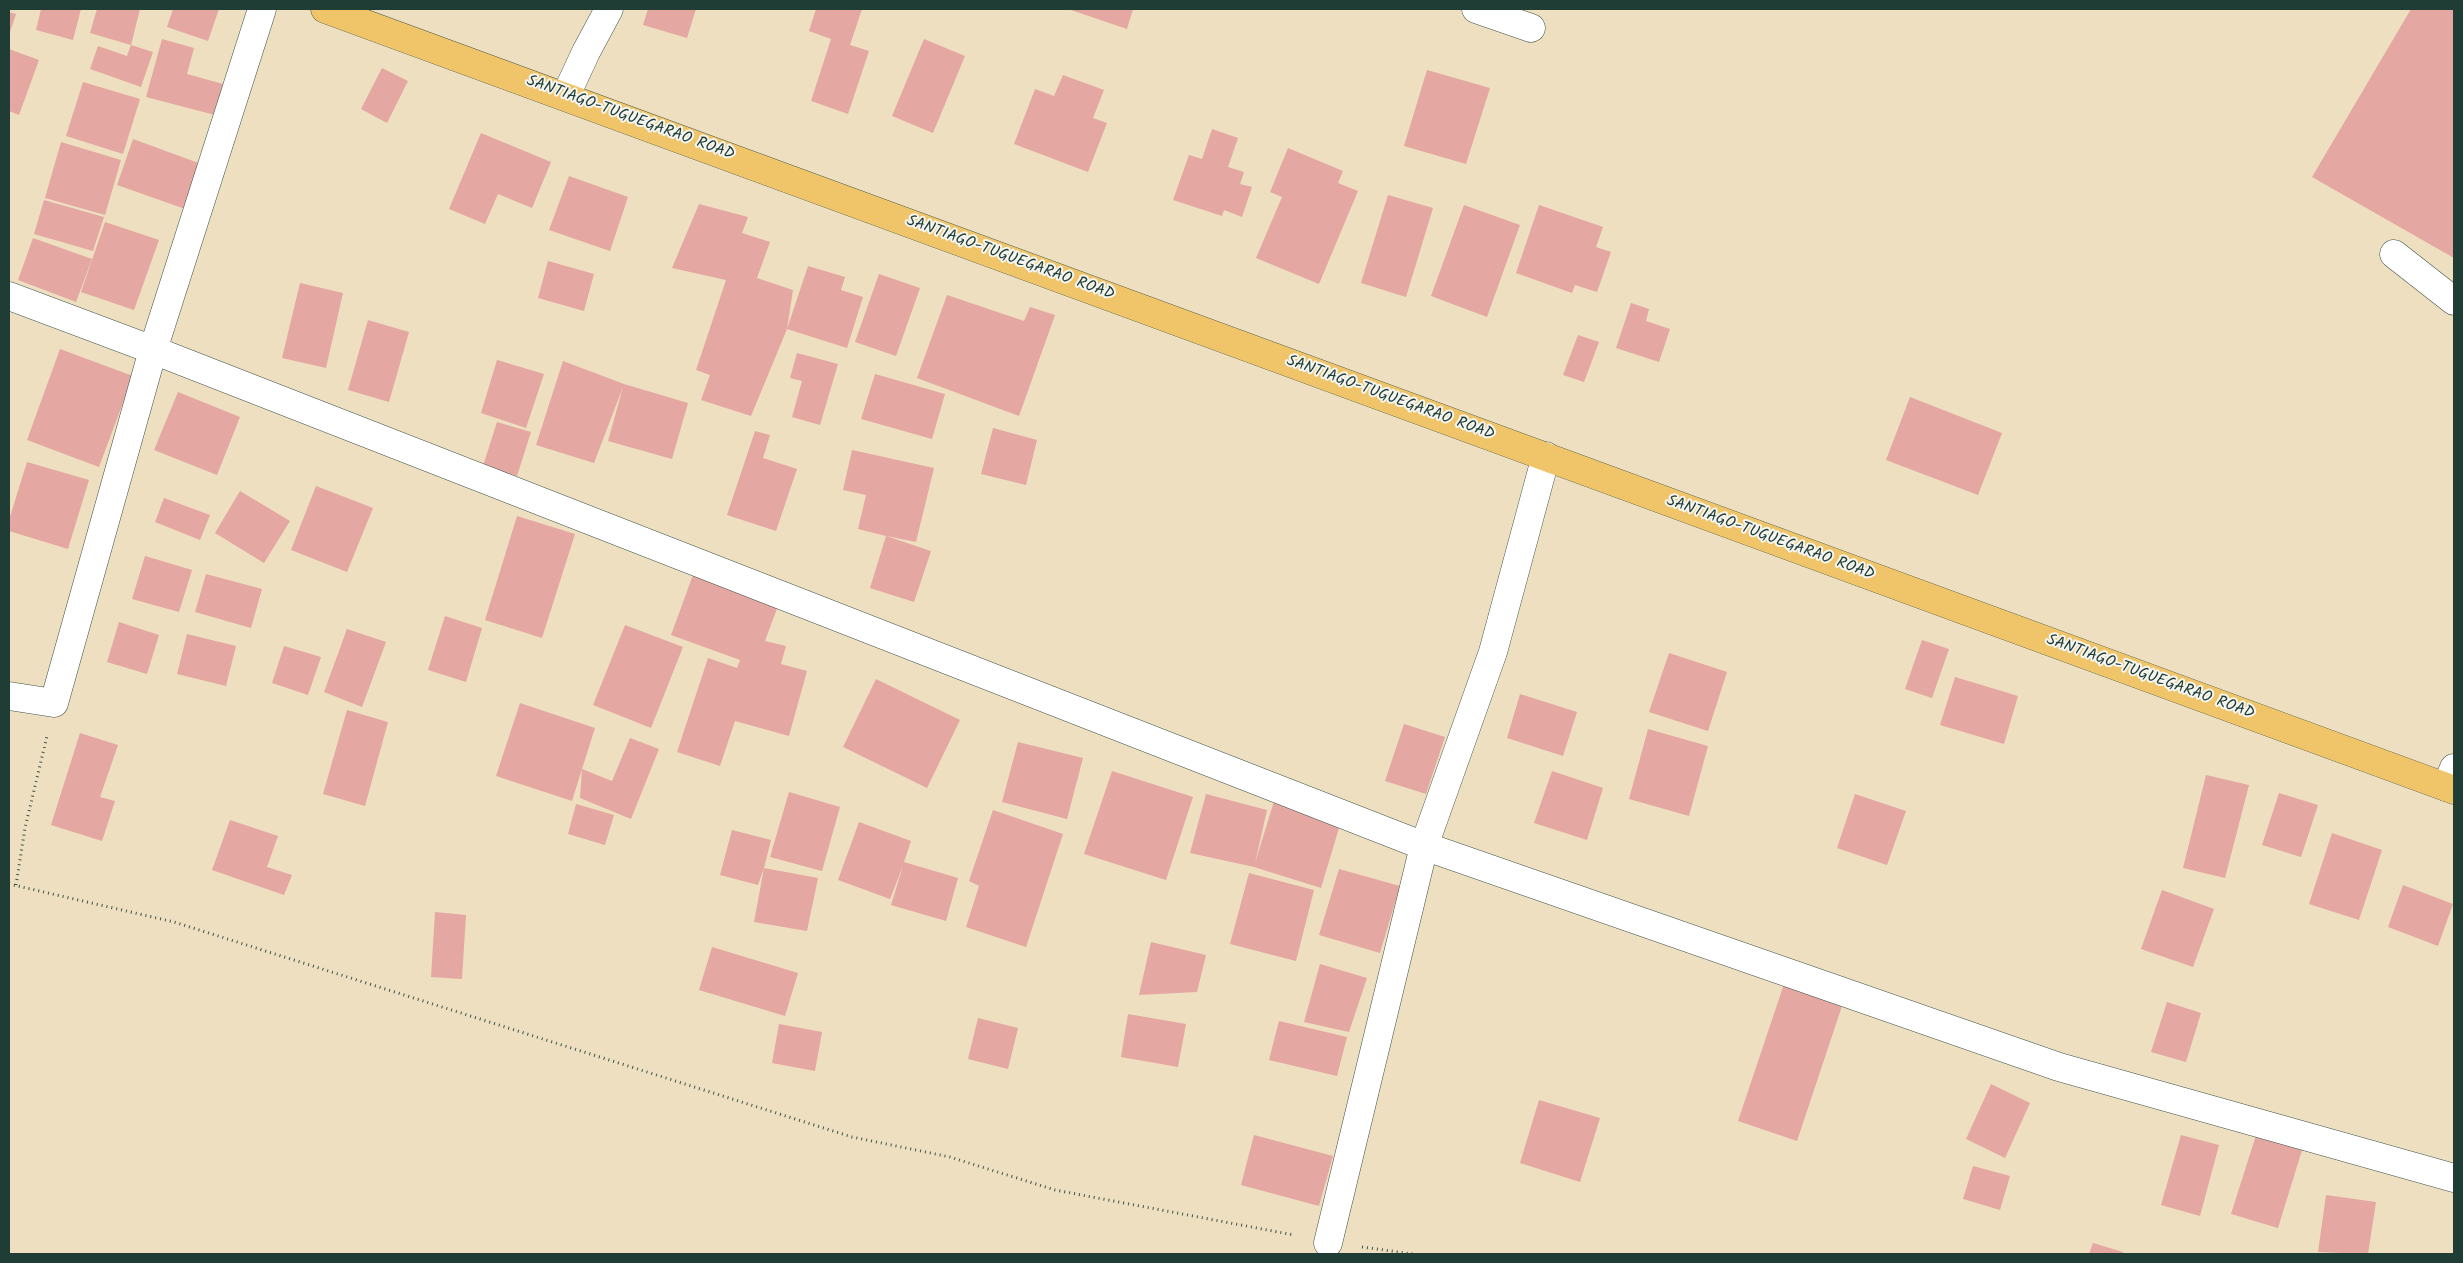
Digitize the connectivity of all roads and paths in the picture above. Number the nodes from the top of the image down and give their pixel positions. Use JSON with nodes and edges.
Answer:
{"nodes":[{"id":1,"x":262,"y":9,"type":"edge"},
{"id":2,"x":326,"y":9,"type":"edge"},
{"id":3,"x":609,"y":9,"type":"edge"},
{"id":4,"x":1476,"y":9,"type":"edge"},
{"id":5,"x":1531,"y":28,"type":"dead end"},
{"id":6,"x":566,"y":96,"type":"junction"},
{"id":7,"x":2394,"y":254,"type":"dead end"},
{"id":8,"x":9,"y":296,"type":"edge"},
{"id":9,"x":2454,"y":301,"type":"edge"},
{"id":10,"x":153,"y":350,"type":"junction"},
{"id":11,"x":1546,"y":456,"type":"junction"},
{"id":12,"x":9,"y":696,"type":"edge"},
{"id":13,"x":54,"y":703,"type":"junction"},
{"id":14,"x":2452,"y":781,"type":"edge"},
{"id":15,"x":1424,"y":846,"type":"junction"},
{"id":16,"x":9,"y":884,"type":"edge"},
{"id":17,"x":16,"y":885,"type":"junction"},
{"id":18,"x":2454,"y":1178,"type":"edge"},
{"id":19,"x":1328,"y":1243,"type":"junction"},
{"id":20,"x":1414,"y":1254,"type":"edge"}],
"edges":[{"from":1,"to":10,"type":"street"},
{"from":2,"to":6,"type":"highway","name":"SANTIAGO-TUGUEGARAO ROAD"},
{"from":3,"to":6,"type":"street"},
{"from":4,"to":5,"type":"street"},
{"from":6,"to":11,"type":"highway","name":"SANTIAGO-TUGUEGARAO ROAD"},
{"from":7,"to":9,"type":"street"},
{"from":8,"to":10,"type":"street"},
{"from":10,"to":13,"type":"street"},
{"from":10,"to":15,"type":"street"},
{"from":11,"to":14,"type":"highway","name":"SANTIAGO-TUGUEGARAO ROAD"},
{"from":11,"to":15,"type":"street"},
{"from":12,"to":13,"type":"street"},
{"from":13,"to":17,"type":"path"},
{"from":15,"to":18,"type":"street"},
{"from":15,"to":19,"type":"street"},
{"from":16,"to":17,"type":"path"},
{"from":17,"to":19,"type":"path"},
{"from":19,"to":20,"type":"path"}]}
